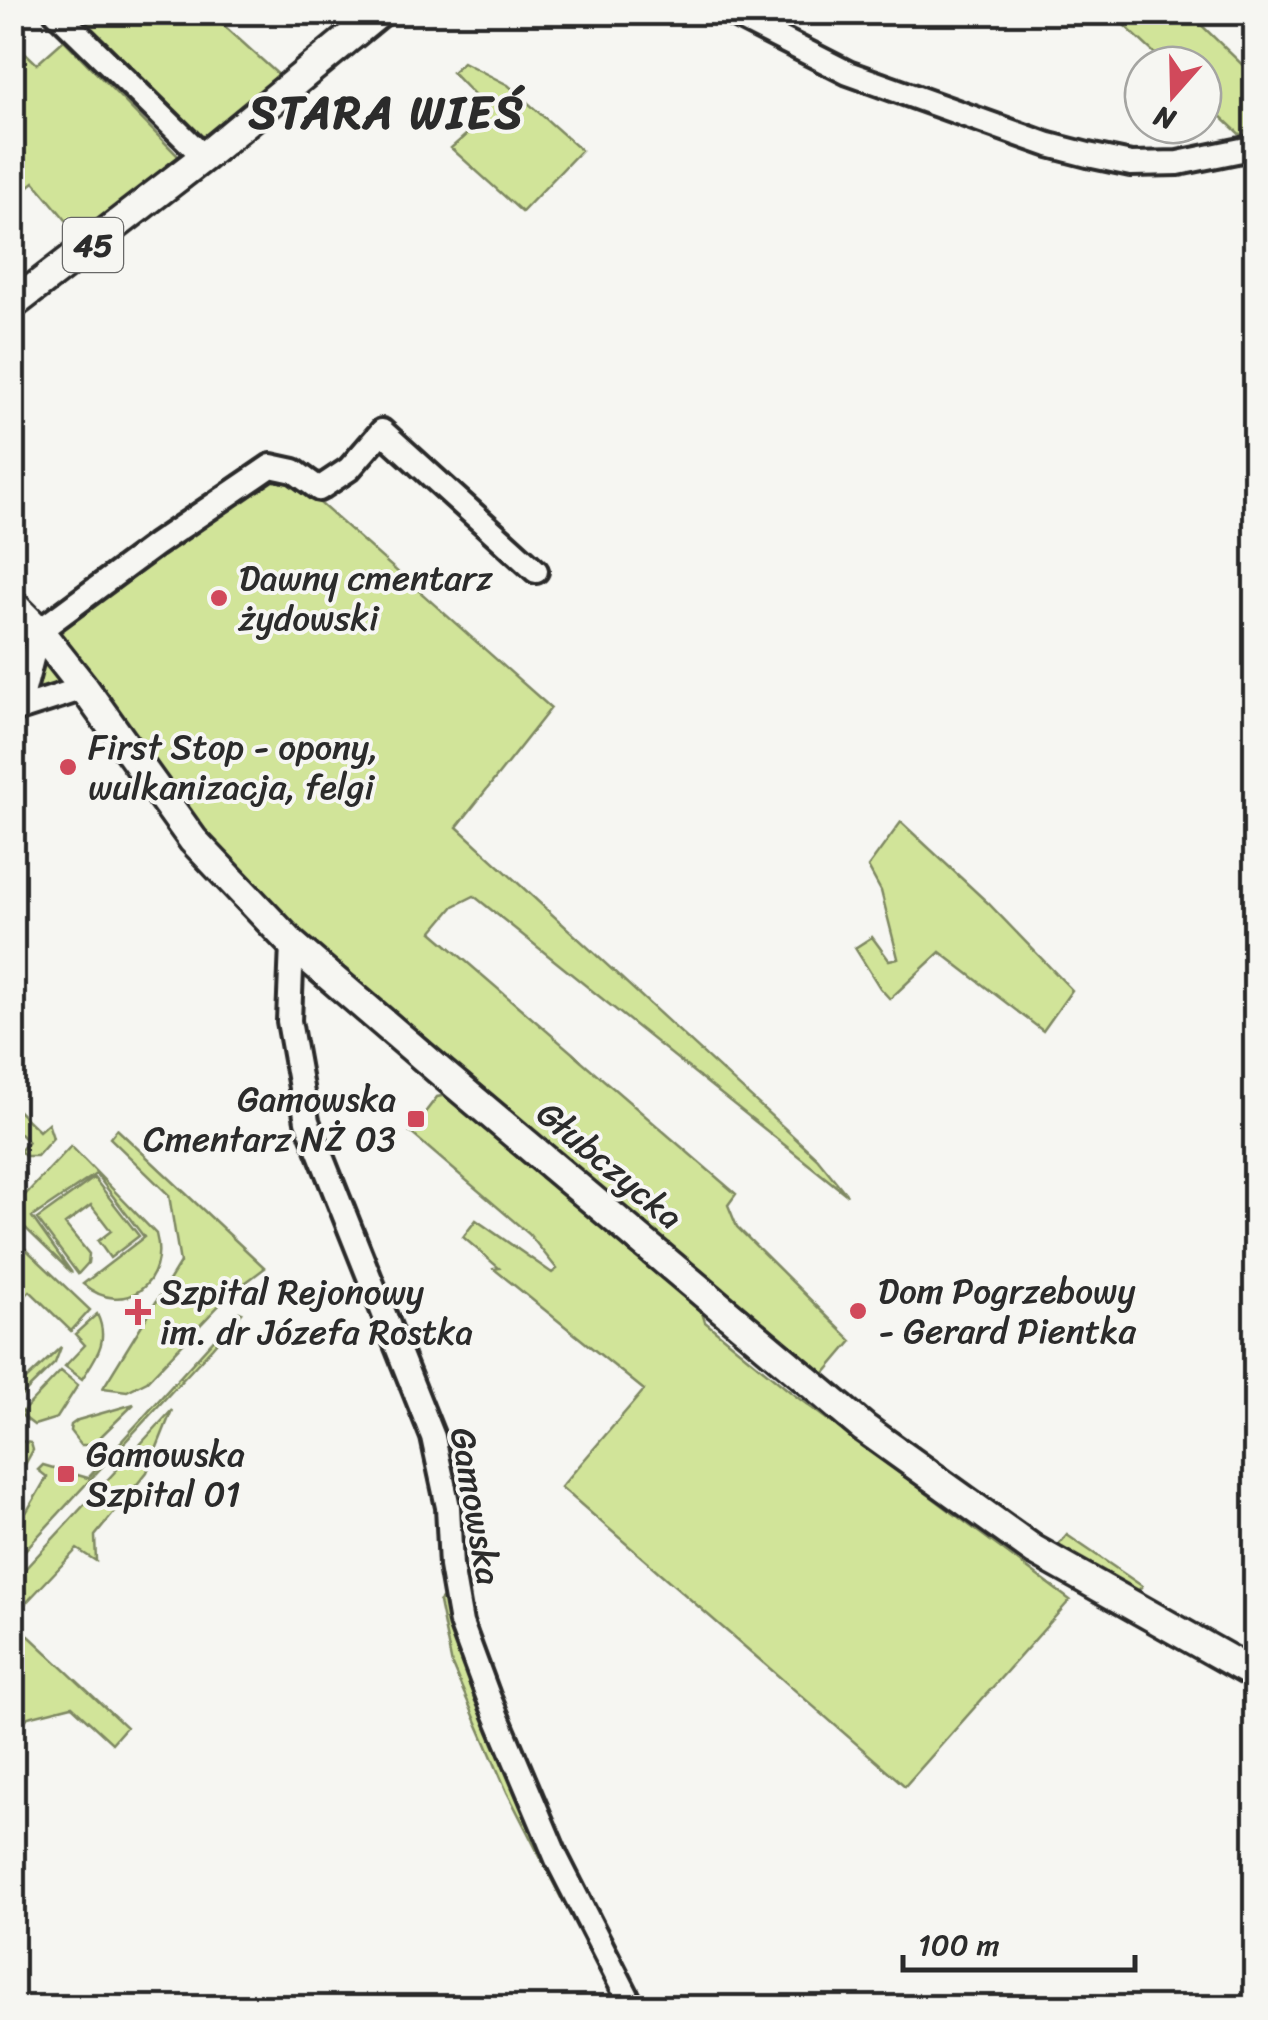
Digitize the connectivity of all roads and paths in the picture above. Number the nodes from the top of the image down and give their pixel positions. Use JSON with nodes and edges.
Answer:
{"nodes":[{"id":1,"x":56,"y":12,"type":"edge"},
{"id":2,"x":380,"y":12,"type":"edge"},
{"id":3,"x":728,"y":12,"type":"edge"},
{"id":4,"x":1256,"y":148,"type":"edge"},
{"id":5,"x":204,"y":158,"type":"junction"},
{"id":6,"x":12,"y":305,"type":"edge"},
{"id":7,"x":536,"y":571,"type":"dead end"},
{"id":8,"x":12,"y":604,"type":"edge"},
{"id":9,"x":39,"y":631,"type":"junction"},
{"id":10,"x":84,"y":688,"type":"junction"},
{"id":11,"x":292,"y":944,"type":"junction"},
{"id":12,"x":1256,"y":1675,"type":"edge"},
{"id":13,"x":633,"y":2008,"type":"edge"}],
"edges":[{"from":1,"to":5,"type":"street"},
{"from":2,"to":5,"type":"main road","number":"45"},
{"from":3,"to":4,"type":"street"},
{"from":5,"to":6,"type":"main road","number":"45"},
{"from":7,"to":9,"type":"street"},
{"from":8,"to":9,"type":"main road","name":"Głubczycka"},
{"from":9,"to":10,"type":"main road","name":"Głubczycka"},
{"from":9,"to":10,"type":"street"},
{"from":10,"to":11,"type":"main road","name":"Głubczycka"},
{"from":11,"to":12,"type":"main road","name":"Głubczycka"},
{"from":11,"to":13,"type":"street","name":"Gamowska"}]}
